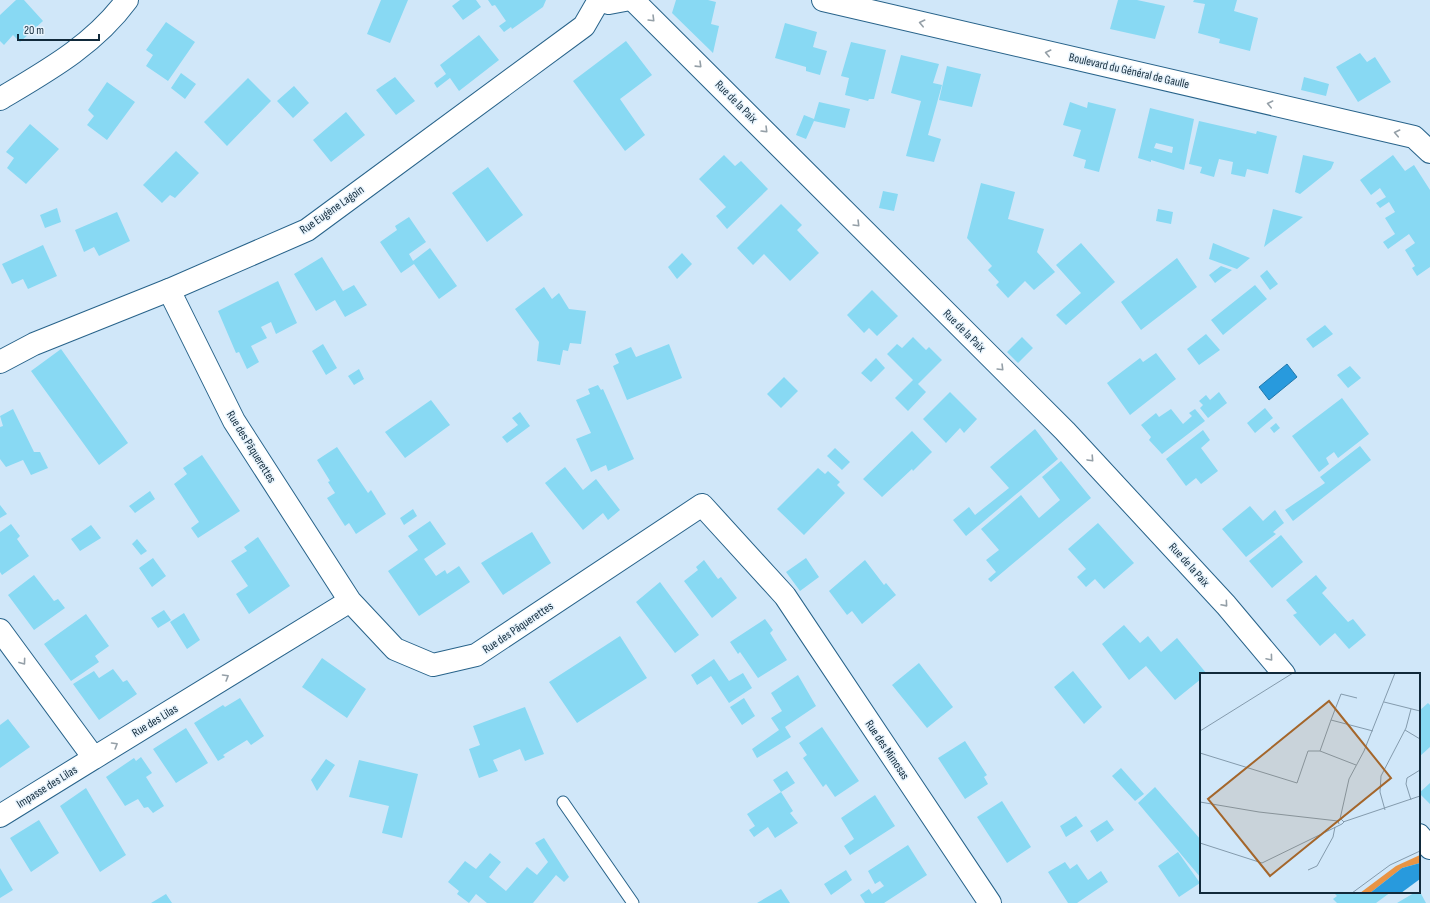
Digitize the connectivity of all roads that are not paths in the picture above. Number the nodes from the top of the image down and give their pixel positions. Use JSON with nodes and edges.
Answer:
{"nodes":[{"id":1,"x":127,"y":0,"type":"edge"},
{"id":2,"x":599,"y":0,"type":"edge"},
{"id":3,"x":625,"y":0,"type":"edge"},
{"id":4,"x":633,"y":0,"type":"edge"},
{"id":5,"x":823,"y":0,"type":"edge"},
{"id":6,"x":0,"y":99,"type":"edge"},
{"id":7,"x":1430,"y":152,"type":"edge"},
{"id":8,"x":169,"y":290,"type":"junction"},
{"id":9,"x":0,"y":362,"type":"edge"},
{"id":10,"x":785,"y":596,"type":"joint"},
{"id":11,"x":350,"y":601,"type":"junction"},
{"id":12,"x":0,"y":630,"type":"edge"},
{"id":13,"x":1283,"y":673,"type":"edge"},
{"id":14,"x":94,"y":758,"type":"junction"},
{"id":15,"x":563,"y":802,"type":"dead end"},
{"id":16,"x":0,"y":816,"type":"edge"},
{"id":17,"x":1420,"y":836,"type":"edge"},
{"id":18,"x":1430,"y":848,"type":"edge"},
{"id":19,"x":633,"y":903,"type":"edge"},
{"id":20,"x":990,"y":903,"type":"edge"}],
"edges":[{"from":1,"to":6,"type":"street"},
{"from":2,"to":3,"type":"street"},
{"from":2,"to":8,"type":"street","name":"Rue Eugène Lagoin"},
{"from":4,"to":13,"type":"street","name":"Rue de la Paix","one_way":true},
{"from":7,"to":5,"type":"street","name":"Boulevard du Général de Gaulle","one_way":true},
{"from":8,"to":9,"type":"street","name":"Rue Eugène Lagoin"},
{"from":8,"to":11,"type":"street","name":"Rue des Pâquerettes"},
{"from":10,"to":11,"type":"street","name":"Rue des Pâquerettes"},
{"from":10,"to":20,"type":"street","name":"Rue des Mimosas"},
{"from":14,"to":11,"type":"street","name":"Rue des Lilas","one_way":true},
{"from":12,"to":14,"type":"street","one_way":true},
{"from":14,"to":16,"type":"street","name":"Impasse des Lilas"},
{"from":15,"to":19,"type":"lane"},
{"from":17,"to":18,"type":"street"}]}
